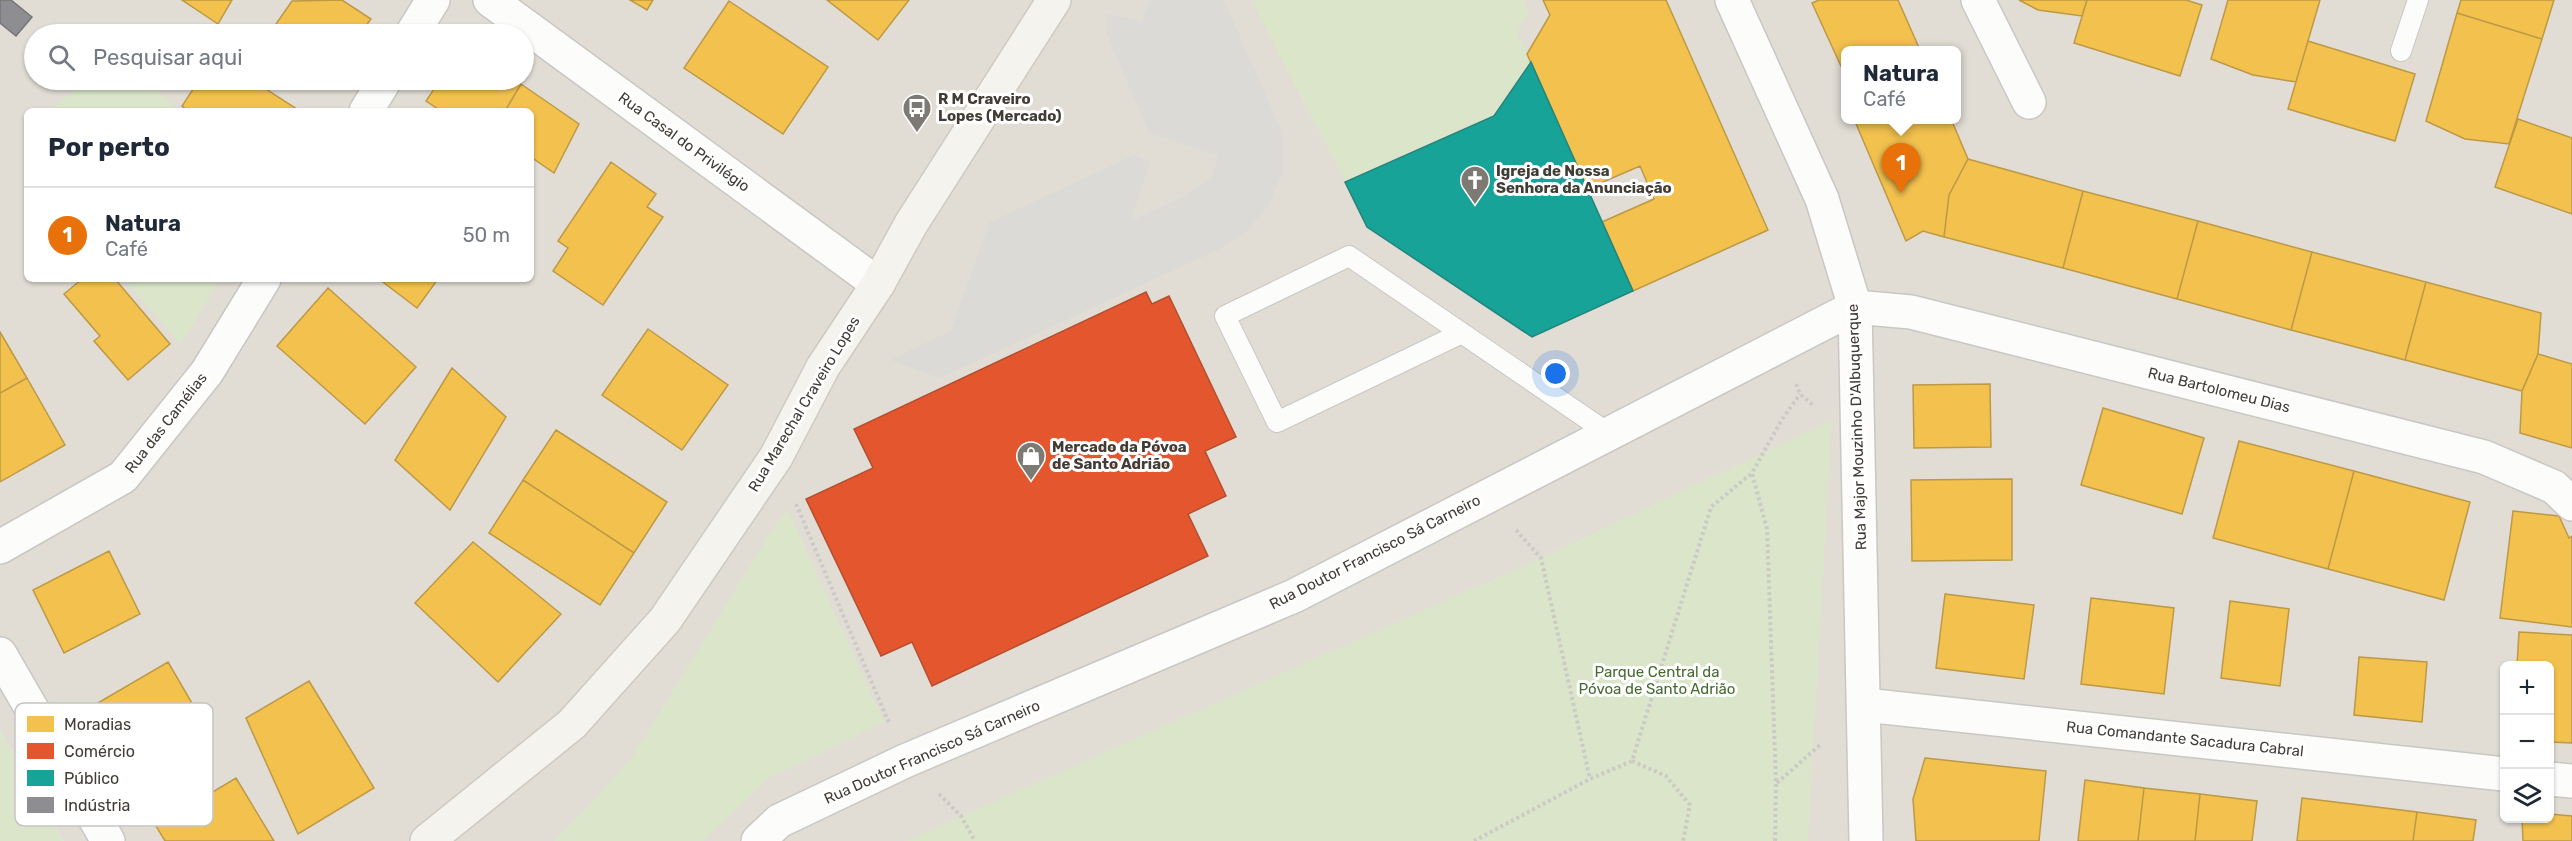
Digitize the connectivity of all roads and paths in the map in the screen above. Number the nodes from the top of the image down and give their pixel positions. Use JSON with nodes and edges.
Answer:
{"nodes":[{"id":1,"x":434,"y":0,"type":"edge"},
{"id":2,"x":490,"y":0,"type":"edge"},
{"id":3,"x":1054,"y":0,"type":"edge"},
{"id":4,"x":1732,"y":0,"type":"edge"},
{"id":5,"x":1978,"y":0,"type":"edge"},
{"id":6,"x":2418,"y":0,"type":"edge"},
{"id":7,"x":418,"y":24,"type":"edge"},
{"id":8,"x":523,"y":24,"type":"edge"},
{"id":9,"x":534,"y":32,"type":"edge"},
{"id":10,"x":2401,"y":51,"type":"dead end"},
{"id":11,"x":379,"y":90,"type":"edge"},
{"id":12,"x":2029,"y":102,"type":"dead end"},
{"id":13,"x":368,"y":108,"type":"edge"},
{"id":14,"x":262,"y":282,"type":"edge"},
{"id":15,"x":878,"y":284,"type":"junction"},
{"id":16,"x":1855,"y":307,"type":"junction"},
{"id":17,"x":1462,"y":333,"type":"junction"},
{"id":18,"x":1800,"y":394,"type":"dead end"},
{"id":19,"x":1608,"y":433,"type":"junction"},
{"id":20,"x":776,"y":457,"type":"junction"},
{"id":21,"x":1752,"y":473,"type":"junction"},
{"id":22,"x":1485,"y":496,"type":"junction"},
{"id":23,"x":2572,"y":504,"type":"edge"},
{"id":24,"x":0,"y":547,"type":"edge"},
{"id":25,"x":0,"y":654,"type":"edge"},
{"id":26,"x":28,"y":703,"type":"edge"},
{"id":27,"x":1865,"y":705,"type":"junction"},
{"id":28,"x":905,"y":761,"type":"junction"},
{"id":29,"x":1632,"y":761,"type":"junction"},
{"id":30,"x":2500,"y":773,"type":"edge"},
{"id":31,"x":1590,"y":779,"type":"junction"},
{"id":32,"x":2554,"y":779,"type":"edge"},
{"id":33,"x":2572,"y":781,"type":"edge"},
{"id":34,"x":99,"y":826,"type":"edge"},
{"id":35,"x":108,"y":841,"type":"edge"},
{"id":36,"x":427,"y":841,"type":"edge"},
{"id":37,"x":758,"y":841,"type":"edge"},
{"id":38,"x":975,"y":841,"type":"edge"},
{"id":39,"x":1474,"y":841,"type":"edge"},
{"id":40,"x":1683,"y":841,"type":"edge"},
{"id":41,"x":1775,"y":841,"type":"edge"},
{"id":42,"x":1866,"y":841,"type":"edge"}],
"edges":[{"from":1,"to":7,"type":"street"},
{"from":2,"to":8,"type":"street","name":"Rua Casal do Privilégio"},
{"from":3,"to":15,"type":"street","name":"Rua Marechal Craveiro Lopes"},
{"from":4,"to":16,"type":"street","name":"Rua Major Mouzinho D'Albuquerque"},
{"from":5,"to":12,"type":"street"},
{"from":6,"to":10,"type":"lane"},
{"from":9,"to":15,"type":"street","name":"Rua Casal do Privilégio"},
{"from":11,"to":13,"type":"street"},
{"from":14,"to":24,"type":"street","name":"Rua das Camélias"},
{"from":15,"to":20,"type":"street","name":"Rua Marechal Craveiro Lopes"},
{"from":16,"to":19,"type":"street","name":"Rua Doutor Francisco Sá Carneiro"},
{"from":16,"to":23,"type":"street","name":"Rua Bartolomeu Dias"},
{"from":16,"to":27,"type":"street","name":"Rua Major Mouzinho D'Albuquerque"},
{"from":17,"to":17,"type":"lane"},
{"from":17,"to":19,"type":"lane"},
{"from":18,"to":21,"type":"path"},
{"from":19,"to":22,"type":"street","name":"Rua Doutor Francisco Sá Carneiro"},
{"from":20,"to":28,"type":"path"},
{"from":20,"to":36,"type":"street","name":"Rua Marechal Craveiro Lopes"},
{"from":21,"to":29,"type":"path"},
{"from":21,"to":41,"type":"path"},
{"from":22,"to":28,"type":"street","name":"Rua Doutor Francisco Sá Carneiro"},
{"from":22,"to":31,"type":"path"},
{"from":25,"to":26,"type":"street"},
{"from":27,"to":30,"type":"street","name":"Rua Comandante Sacadura Cabral"},
{"from":27,"to":42,"type":"street","name":"Rua Major Mouzinho D'Albuquerque"},
{"from":28,"to":37,"type":"street","name":"Rua Doutor Francisco Sá Carneiro"},
{"from":28,"to":38,"type":"path"},
{"from":29,"to":31,"type":"path"},
{"from":29,"to":40,"type":"path"},
{"from":31,"to":39,"type":"path"},
{"from":32,"to":33,"type":"street"},
{"from":34,"to":35,"type":"street"}]}
